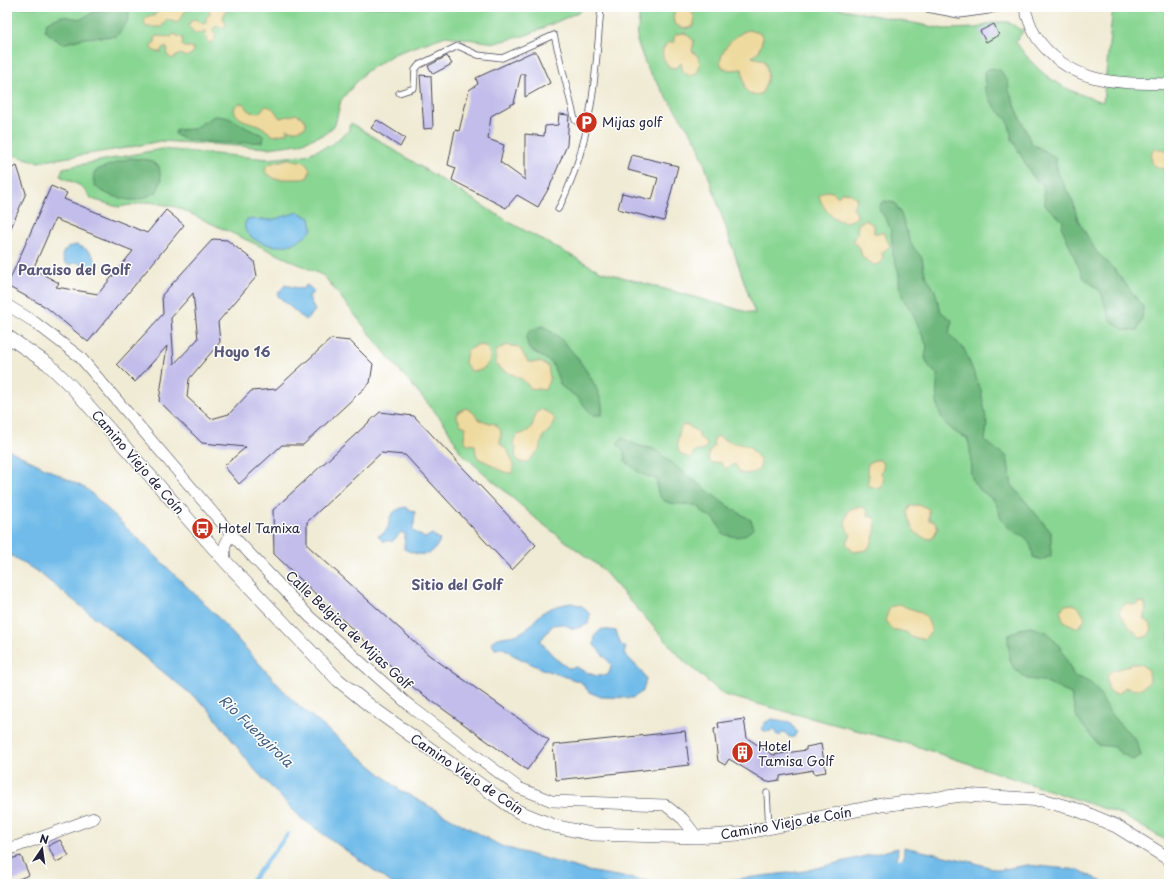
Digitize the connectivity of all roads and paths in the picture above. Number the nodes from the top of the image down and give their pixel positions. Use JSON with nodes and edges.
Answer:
{"nodes":[{"id":1,"x":601,"y":7,"type":"edge"},
{"id":2,"x":917,"y":7,"type":"edge"},
{"id":3,"x":1002,"y":7,"type":"edge"},
{"id":4,"x":1024,"y":7,"type":"edge"},
{"id":5,"x":1169,"y":84,"type":"edge"},
{"id":6,"x":399,"y":94,"type":"dead end"},
{"id":7,"x":588,"y":126,"type":"junction"},
{"id":8,"x":558,"y":209,"type":"dead end"},
{"id":9,"x":7,"y":305,"type":"edge"},
{"id":10,"x":7,"y":336,"type":"edge"},
{"id":11,"x":205,"y":538,"type":"junction"},
{"id":12,"x":229,"y":538,"type":"junction"},
{"id":13,"x":225,"y":561,"type":"junction"},
{"id":14,"x":767,"y":793,"type":"dead end"},
{"id":15,"x":94,"y":818,"type":"dead end"},
{"id":16,"x":769,"y":828,"type":"junction"},
{"id":17,"x":697,"y":837,"type":"junction"},
{"id":18,"x":7,"y":850,"type":"edge"},
{"id":19,"x":1169,"y":858,"type":"edge"}],
"edges":[{"from":1,"to":7,"type":"lane"},
{"from":2,"to":3,"type":"lane"},
{"from":4,"to":5,"type":"street"},
{"from":6,"to":7,"type":"lane"},
{"from":7,"to":8,"type":"lane"},
{"from":9,"to":12,"type":"street","name":"Calle Belgica de Mijas Golf"},
{"from":10,"to":11,"type":"street","name":"Camino Viejo de Coín"},
{"from":11,"to":12,"type":"street"},
{"from":11,"to":13,"type":"street","name":"Camino Viejo de Coín"},
{"from":12,"to":13,"type":"street"},
{"from":12,"to":17,"type":"street","name":"Calle Belgica de Mijas Golf"},
{"from":13,"to":17,"type":"street","name":"Camino Viejo de Coín"},
{"from":14,"to":16,"type":"lane"},
{"from":15,"to":18,"type":"street"},
{"from":16,"to":17,"type":"street","name":"Camino Viejo de Coín"},
{"from":16,"to":19,"type":"street","name":"Camino Viejo de Coín"}]}
